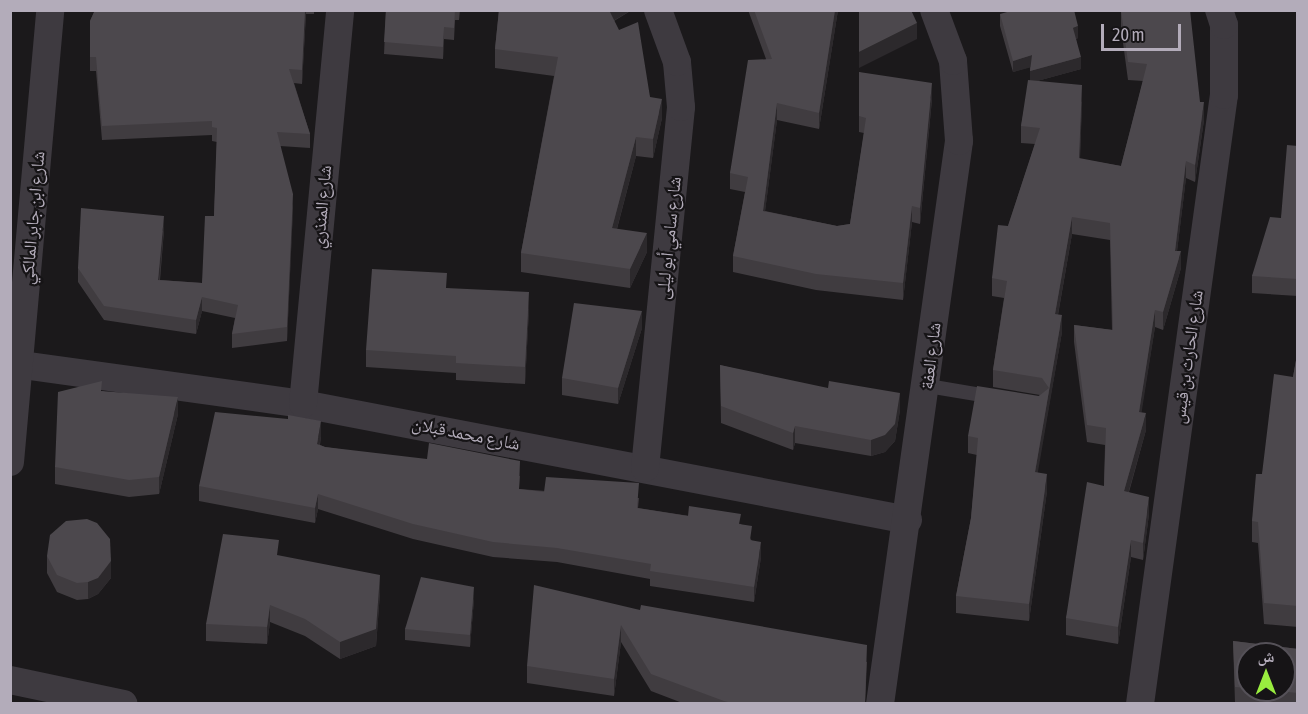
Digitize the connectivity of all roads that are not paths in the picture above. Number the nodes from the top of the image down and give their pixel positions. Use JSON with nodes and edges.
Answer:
{"nodes":[{"id":1,"x":50,"y":10,"type":"edge"},
{"id":2,"x":340,"y":10,"type":"edge"},
{"id":3,"x":658,"y":10,"type":"edge"},
{"id":4,"x":934,"y":10,"type":"edge"},
{"id":5,"x":1219,"y":10,"type":"edge"},
{"id":6,"x":22,"y":365,"type":"junction"},
{"id":7,"x":928,"y":386,"type":"junction"},
{"id":8,"x":1007,"y":399,"type":"edge"},
{"id":9,"x":303,"y":404,"type":"junction"},
{"id":10,"x":10,"y":462,"type":"edge"},
{"id":11,"x":645,"y":468,"type":"junction"},
{"id":12,"x":908,"y":520,"type":"junction"},
{"id":13,"x":10,"y":680,"type":"edge"},
{"id":14,"x":124,"y":704,"type":"edge"},
{"id":15,"x":880,"y":704,"type":"edge"},
{"id":16,"x":1140,"y":704,"type":"edge"}],
"edges":[{"from":1,"to":6,"type":"street","name":"شارع ابن جابر المالكي"},
{"from":2,"to":9,"type":"street","name":"شارع المنذري"},
{"from":3,"to":11,"type":"street","name":"شارع سامي أبو ليلى"},
{"from":4,"to":7,"type":"street","name":"شارع العفة"},
{"from":5,"to":16,"type":"street","name":"شارع الحارث بن قيس"},
{"from":6,"to":9,"type":"street","name":"شارع محمد قبلان"},
{"from":6,"to":10,"type":"street","name":"شارع ابن جابر المالكي"},
{"from":7,"to":8,"type":"lane"},
{"from":7,"to":12,"type":"street","name":"شارع العفة"},
{"from":9,"to":11,"type":"street","name":"شارع محمد قبلان"},
{"from":11,"to":12,"type":"street","name":"شارع محمد قبلان"},
{"from":12,"to":15,"type":"street","name":"شارع العفة"},
{"from":13,"to":14,"type":"street"}]}
